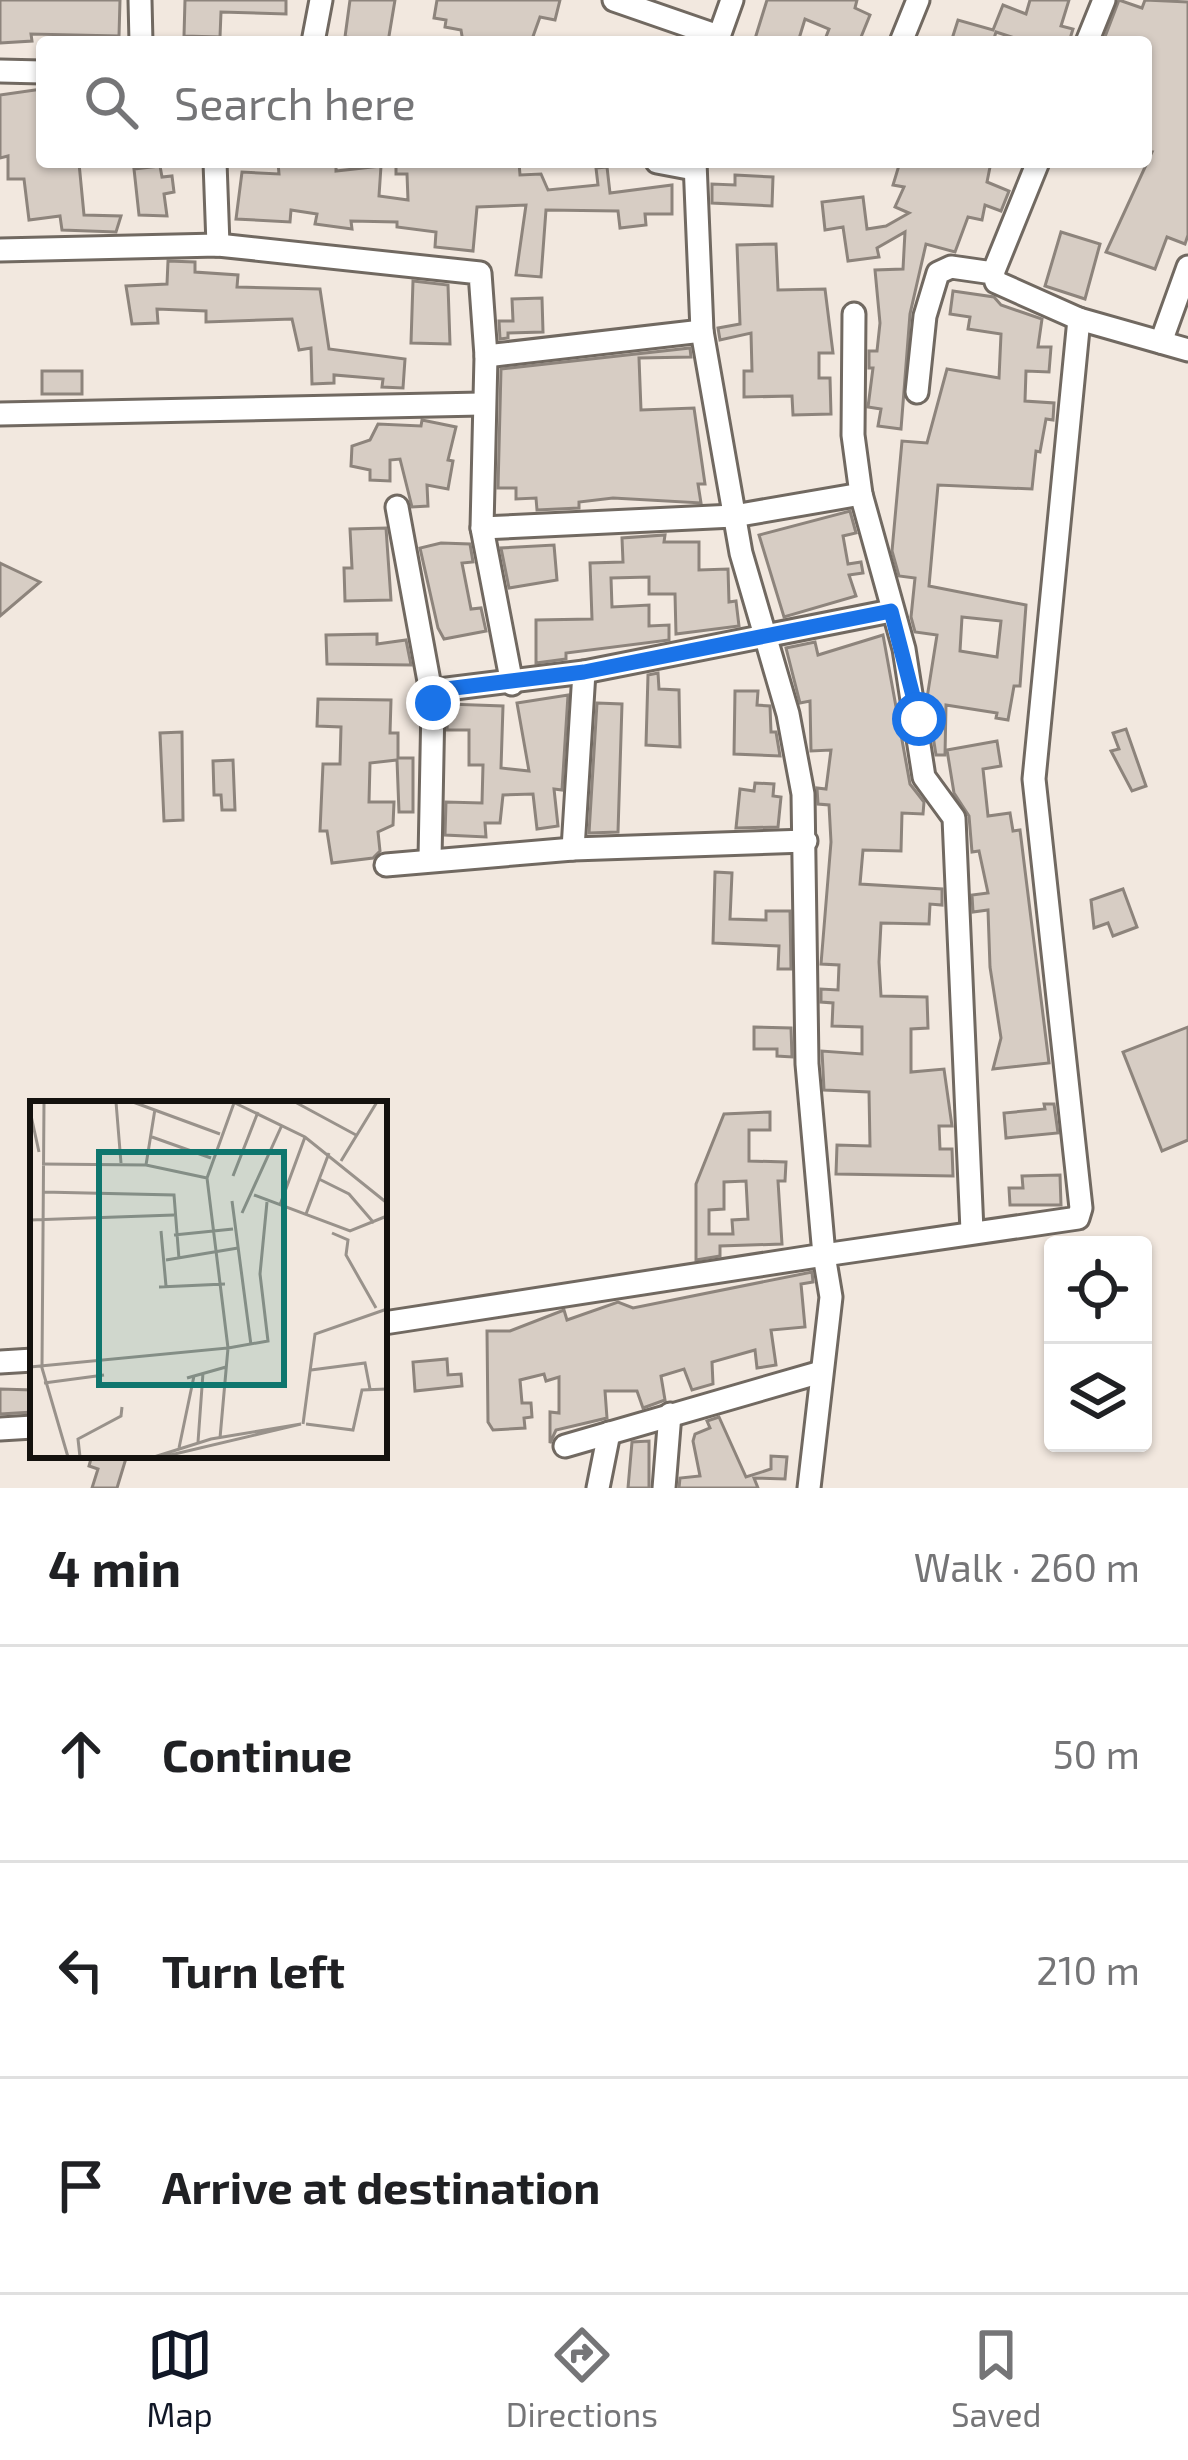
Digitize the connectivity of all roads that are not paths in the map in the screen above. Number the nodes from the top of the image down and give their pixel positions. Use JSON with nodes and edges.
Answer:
{"nodes":[{"id":1,"x":140,"y":0,"type":"edge"},
{"id":2,"x":321,"y":0,"type":"edge"},
{"id":3,"x":614,"y":0,"type":"edge"},
{"id":4,"x":732,"y":0,"type":"edge"},
{"id":5,"x":918,"y":0,"type":"edge"},
{"id":6,"x":1104,"y":0,"type":"edge"},
{"id":7,"x":141,"y":36,"type":"edge"},
{"id":8,"x":314,"y":36,"type":"edge"},
{"id":9,"x":709,"y":36,"type":"edge"},
{"id":10,"x":718,"y":36,"type":"edge"},
{"id":11,"x":903,"y":36,"type":"edge"},
{"id":12,"x":1089,"y":36,"type":"edge"},
{"id":13,"x":0,"y":71,"type":"edge"},
{"id":14,"x":36,"y":72,"type":"edge"},
{"id":15,"x":215,"y":168,"type":"edge"},
{"id":16,"x":694,"y":168,"type":"edge"},
{"id":17,"x":1036,"y":168,"type":"edge"},
{"id":18,"x":218,"y":245,"type":"junction"},
{"id":19,"x":0,"y":250,"type":"edge"},
{"id":20,"x":1188,"y":267,"type":"edge"},
{"id":21,"x":993,"y":273,"type":"junction"},
{"id":22,"x":854,"y":314,"type":"dead end"},
{"id":23,"x":1079,"y":320,"type":"junction"},
{"id":24,"x":702,"y":331,"type":"junction"},
{"id":25,"x":1161,"y":342,"type":"junction"},
{"id":26,"x":1188,"y":350,"type":"edge"},
{"id":27,"x":485,"y":356,"type":"junction"},
{"id":28,"x":917,"y":392,"type":"dead end"},
{"id":29,"x":481,"y":404,"type":"junction"},
{"id":30,"x":0,"y":414,"type":"edge"},
{"id":31,"x":861,"y":494,"type":"junction"},
{"id":32,"x":397,"y":507,"type":"dead end"},
{"id":33,"x":734,"y":516,"type":"junction"},
{"id":34,"x":482,"y":528,"type":"junction"},
{"id":35,"x":891,"y":611,"type":"junction"},
{"id":36,"x":768,"y":639,"type":"junction"},
{"id":37,"x":584,"y":672,"type":"junction"},
{"id":38,"x":512,"y":684,"type":"junction"},
{"id":39,"x":430,"y":691,"type":"junction"},
{"id":40,"x":806,"y":841,"type":"junction"},
{"id":41,"x":573,"y":849,"type":"junction"},
{"id":42,"x":430,"y":860,"type":"junction"},
{"id":43,"x":386,"y":865,"type":"dead end"},
{"id":44,"x":972,"y":1231,"type":"junction"},
{"id":45,"x":824,"y":1255,"type":"junction"},
{"id":46,"x":387,"y":1323,"type":"edge"},
{"id":47,"x":30,"y":1360,"type":"edge"},
{"id":48,"x":0,"y":1362,"type":"edge"},
{"id":49,"x":820,"y":1372,"type":"junction"},
{"id":50,"x":670,"y":1414,"type":"junction"},
{"id":51,"x":30,"y":1427,"type":"edge"},
{"id":52,"x":0,"y":1429,"type":"edge"},
{"id":53,"x":609,"y":1433,"type":"junction"},
{"id":54,"x":565,"y":1446,"type":"dead end"},
{"id":55,"x":598,"y":1488,"type":"edge"},
{"id":56,"x":664,"y":1488,"type":"edge"},
{"id":57,"x":809,"y":1488,"type":"edge"}],
"edges":[{"from":1,"to":7,"type":"street"},
{"from":2,"to":8,"type":"street"},
{"from":3,"to":9,"type":"street"},
{"from":4,"to":10,"type":"street"},
{"from":5,"to":11,"type":"street"},
{"from":6,"to":12,"type":"street"},
{"from":13,"to":14,"type":"street"},
{"from":15,"to":18,"type":"street"},
{"from":16,"to":24,"type":"street"},
{"from":17,"to":21,"type":"street"},
{"from":18,"to":19,"type":"street"},
{"from":18,"to":27,"type":"street"},
{"from":20,"to":25,"type":"street"},
{"from":21,"to":23,"type":"street"},
{"from":21,"to":28,"type":"street"},
{"from":22,"to":31,"type":"street"},
{"from":23,"to":25,"type":"street"},
{"from":23,"to":44,"type":"street"},
{"from":24,"to":27,"type":"street"},
{"from":24,"to":33,"type":"street"},
{"from":25,"to":26,"type":"street"},
{"from":27,"to":29,"type":"street"},
{"from":29,"to":30,"type":"street"},
{"from":29,"to":34,"type":"street"},
{"from":31,"to":33,"type":"street"},
{"from":31,"to":35,"type":"street"},
{"from":32,"to":39,"type":"street"},
{"from":33,"to":34,"type":"street"},
{"from":33,"to":36,"type":"street"},
{"from":34,"to":38,"type":"street"},
{"from":35,"to":36,"type":"street"},
{"from":35,"to":44,"type":"street"},
{"from":36,"to":37,"type":"street"},
{"from":36,"to":40,"type":"street"},
{"from":37,"to":38,"type":"street"},
{"from":37,"to":41,"type":"street"},
{"from":38,"to":39,"type":"street"},
{"from":39,"to":42,"type":"street"},
{"from":40,"to":41,"type":"street"},
{"from":40,"to":45,"type":"street"},
{"from":41,"to":42,"type":"street"},
{"from":42,"to":43,"type":"street"},
{"from":44,"to":45,"type":"street"},
{"from":45,"to":46,"type":"street"},
{"from":45,"to":49,"type":"street"},
{"from":47,"to":48,"type":"street"},
{"from":49,"to":50,"type":"street"},
{"from":49,"to":57,"type":"street"},
{"from":50,"to":53,"type":"street"},
{"from":50,"to":56,"type":"street"},
{"from":51,"to":52,"type":"street"},
{"from":53,"to":54,"type":"street"},
{"from":53,"to":55,"type":"street"}]}
